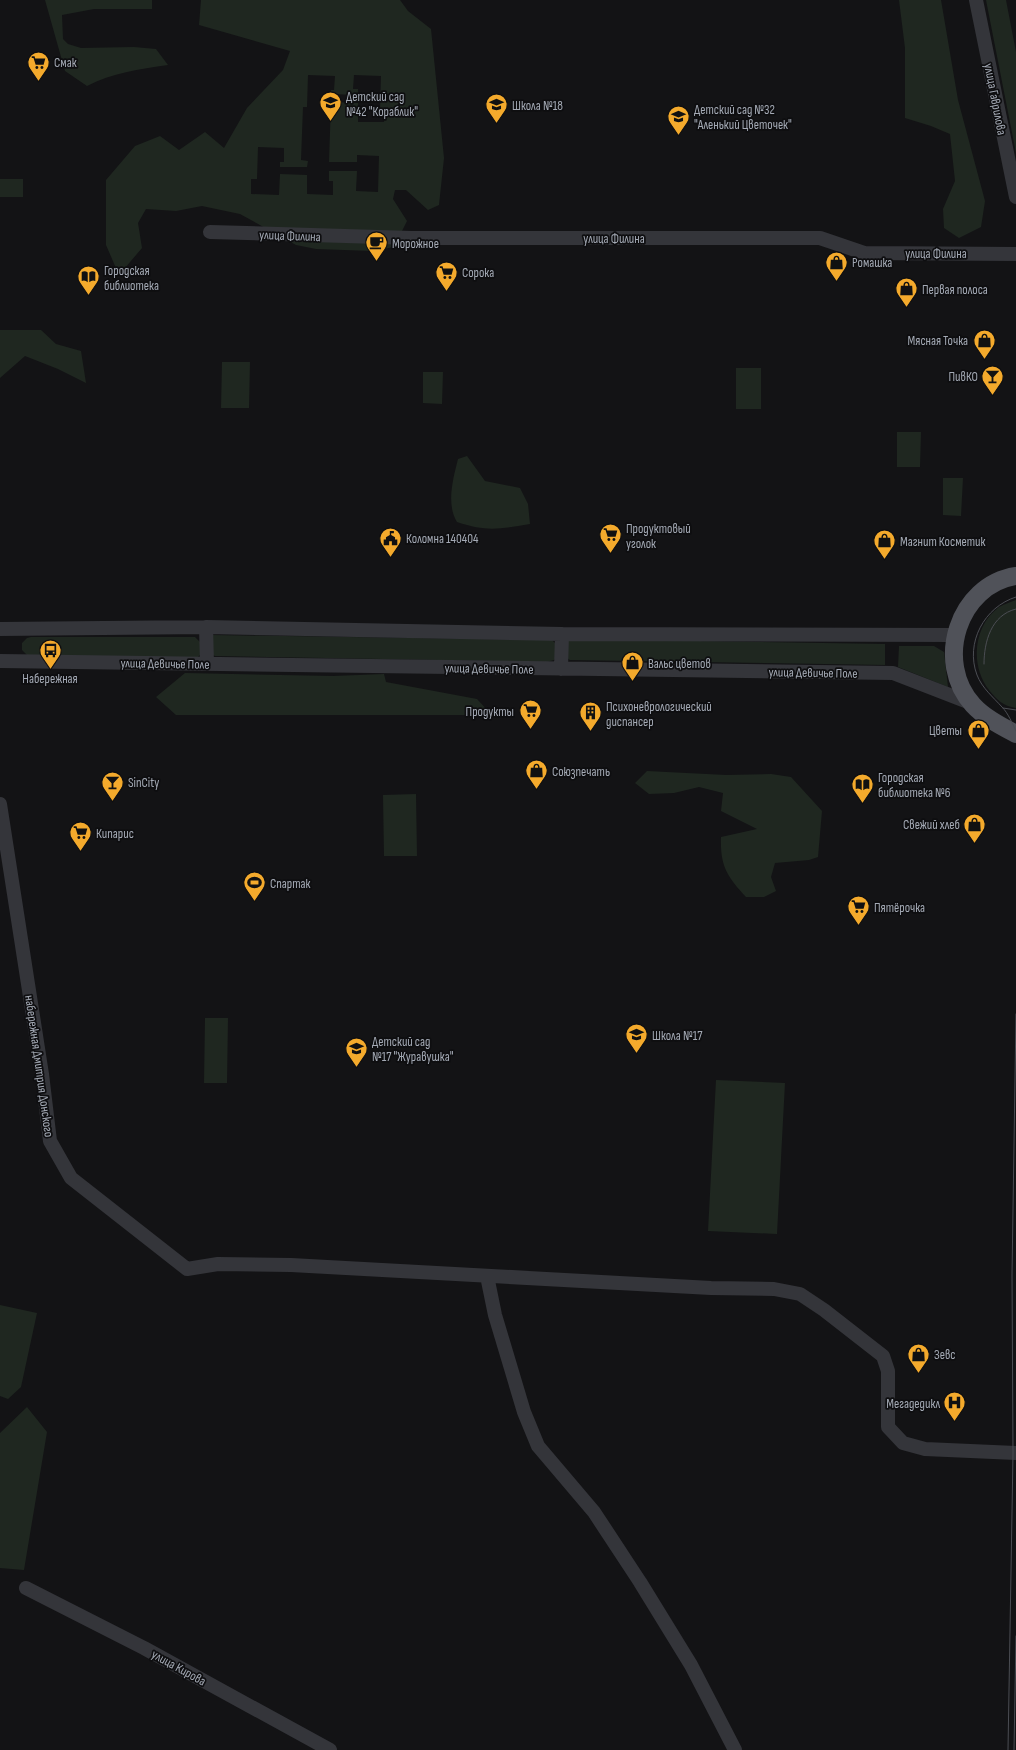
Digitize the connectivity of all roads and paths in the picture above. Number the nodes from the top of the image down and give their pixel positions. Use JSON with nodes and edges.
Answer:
{"nodes":[{"id":1,"x":976,"y":0,"type":"edge"},
{"id":2,"x":1016,"y":197,"type":"edge"},
{"id":3,"x":210,"y":232,"type":"dead end"},
{"id":4,"x":1016,"y":254,"type":"edge"},
{"id":5,"x":1016,"y":576,"type":"edge"},
{"id":6,"x":206,"y":627,"type":"junction"},
{"id":7,"x":0,"y":629,"type":"edge"},
{"id":8,"x":562,"y":634,"type":"junction"},
{"id":9,"x":956,"y":635,"type":"junction"},
{"id":10,"x":0,"y":661,"type":"edge"},
{"id":11,"x":207,"y":663,"type":"junction"},
{"id":12,"x":561,"y":669,"type":"junction"},
{"id":13,"x":973,"y":704,"type":"junction"},
{"id":14,"x":1016,"y":734,"type":"edge"},
{"id":15,"x":0,"y":804,"type":"edge"},
{"id":16,"x":487,"y":1276,"type":"junction"},
{"id":17,"x":1016,"y":1453,"type":"edge"},
{"id":18,"x":26,"y":1588,"type":"dead end"},
{"id":19,"x":330,"y":1750,"type":"edge"},
{"id":20,"x":735,"y":1750,"type":"edge"}],
"edges":[{"from":1,"to":2,"type":"street","name":"улица Гаврилова"},
{"from":3,"to":4,"type":"street","name":"улица Филина"},
{"from":5,"to":9,"type":"main road","name":"улица Девичье Поле"},
{"from":6,"to":7,"type":"street"},
{"from":6,"to":8,"type":"street"},
{"from":6,"to":11,"type":"street"},
{"from":8,"to":9,"type":"street"},
{"from":8,"to":12,"type":"street"},
{"from":9,"to":13,"type":"main road","name":"улица Девичье Поле"},
{"from":10,"to":11,"type":"street","name":"улица Девичье Поле"},
{"from":11,"to":12,"type":"street","name":"улица Девичье Поле"},
{"from":12,"to":13,"type":"street","name":"улица Девичье Поле"},
{"from":13,"to":14,"type":"main road","name":"улица Девичье Поле"},
{"from":15,"to":16,"type":"street","name":"набережная Дмитрия Донского"},
{"from":16,"to":17,"type":"street"},
{"from":16,"to":20,"type":"street"},
{"from":18,"to":19,"type":"street","name":"улица Кирова"}]}
